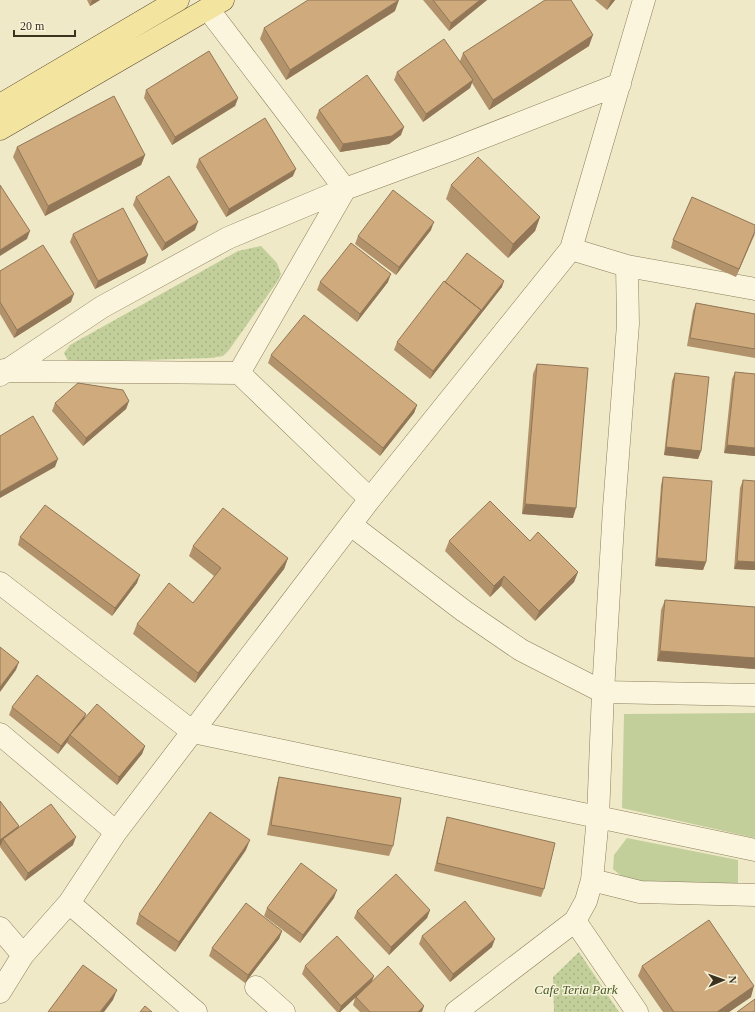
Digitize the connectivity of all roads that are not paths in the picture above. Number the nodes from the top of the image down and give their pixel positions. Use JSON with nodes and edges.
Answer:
{"nodes":[{"id":1,"x":178,"y":0,"type":"edge"},
{"id":2,"x":644,"y":0,"type":"edge"},
{"id":3,"x":216,"y":4,"type":"edge"},
{"id":4,"x":620,"y":84,"type":"junction"},
{"id":5,"x":0,"y":105,"type":"edge"},
{"id":6,"x":0,"y":129,"type":"edge"},
{"id":7,"x":345,"y":189,"type":"junction"},
{"id":8,"x":572,"y":249,"type":"junction"},
{"id":9,"x":626,"y":266,"type":"junction"},
{"id":10,"x":755,"y":289,"type":"edge"},
{"id":11,"x":2,"y":370,"type":"edge"},
{"id":12,"x":239,"y":373,"type":"junction"},
{"id":13,"x":370,"y":499,"type":"junction"},
{"id":14,"x":351,"y":525,"type":"junction"},
{"id":15,"x":0,"y":583,"type":"edge"},
{"id":16,"x":603,"y":692,"type":"junction"},
{"id":17,"x":755,"y":695,"type":"edge"},
{"id":18,"x":193,"y":732,"type":"junction"},
{"id":19,"x":0,"y":734,"type":"edge"},
{"id":20,"x":598,"y":817,"type":"junction"},
{"id":21,"x":116,"y":832,"type":"junction"},
{"id":22,"x":731,"y":844,"type":"junction"},
{"id":23,"x":755,"y":850,"type":"edge"},
{"id":24,"x":755,"y":859,"type":"edge"},
{"id":25,"x":592,"y":880,"type":"junction"},
{"id":26,"x":755,"y":895,"type":"edge"},
{"id":27,"x":69,"y":903,"type":"junction"},
{"id":28,"x":575,"y":921,"type":"junction"},
{"id":29,"x":0,"y":928,"type":"edge"},
{"id":30,"x":23,"y":955,"type":"junction"},
{"id":31,"x":256,"y":987,"type":"dead end"},
{"id":32,"x":0,"y":992,"type":"edge"},
{"id":33,"x":196,"y":1012,"type":"edge"},
{"id":34,"x":284,"y":1012,"type":"edge"},
{"id":35,"x":456,"y":1012,"type":"edge"},
{"id":36,"x":637,"y":1012,"type":"edge"}],
"edges":[{"from":1,"to":5,"type":"main road"},
{"from":2,"to":4,"type":"street"},
{"from":3,"to":6,"type":"main road"},
{"from":3,"to":7,"type":"street"},
{"from":4,"to":7,"type":"street"},
{"from":4,"to":8,"type":"street"},
{"from":7,"to":11,"type":"street"},
{"from":7,"to":12,"type":"street"},
{"from":8,"to":9,"type":"street"},
{"from":8,"to":13,"type":"street"},
{"from":9,"to":10,"type":"street"},
{"from":9,"to":16,"type":"street"},
{"from":11,"to":12,"type":"street"},
{"from":12,"to":13,"type":"street"},
{"from":13,"to":14,"type":"street"},
{"from":14,"to":16,"type":"street"},
{"from":14,"to":18,"type":"street"},
{"from":15,"to":18,"type":"street"},
{"from":16,"to":17,"type":"street"},
{"from":16,"to":20,"type":"street"},
{"from":18,"to":20,"type":"street"},
{"from":18,"to":21,"type":"street"},
{"from":19,"to":21,"type":"street"},
{"from":20,"to":22,"type":"street"},
{"from":20,"to":25,"type":"street"},
{"from":21,"to":27,"type":"street"},
{"from":22,"to":23,"type":"street"},
{"from":22,"to":24,"type":"street"},
{"from":25,"to":26,"type":"street"},
{"from":25,"to":28,"type":"street"},
{"from":27,"to":30,"type":"street"},
{"from":27,"to":33,"type":"street"},
{"from":28,"to":35,"type":"street"},
{"from":28,"to":36,"type":"street"},
{"from":29,"to":30,"type":"street"},
{"from":30,"to":32,"type":"street"},
{"from":31,"to":34,"type":"street"}]}
